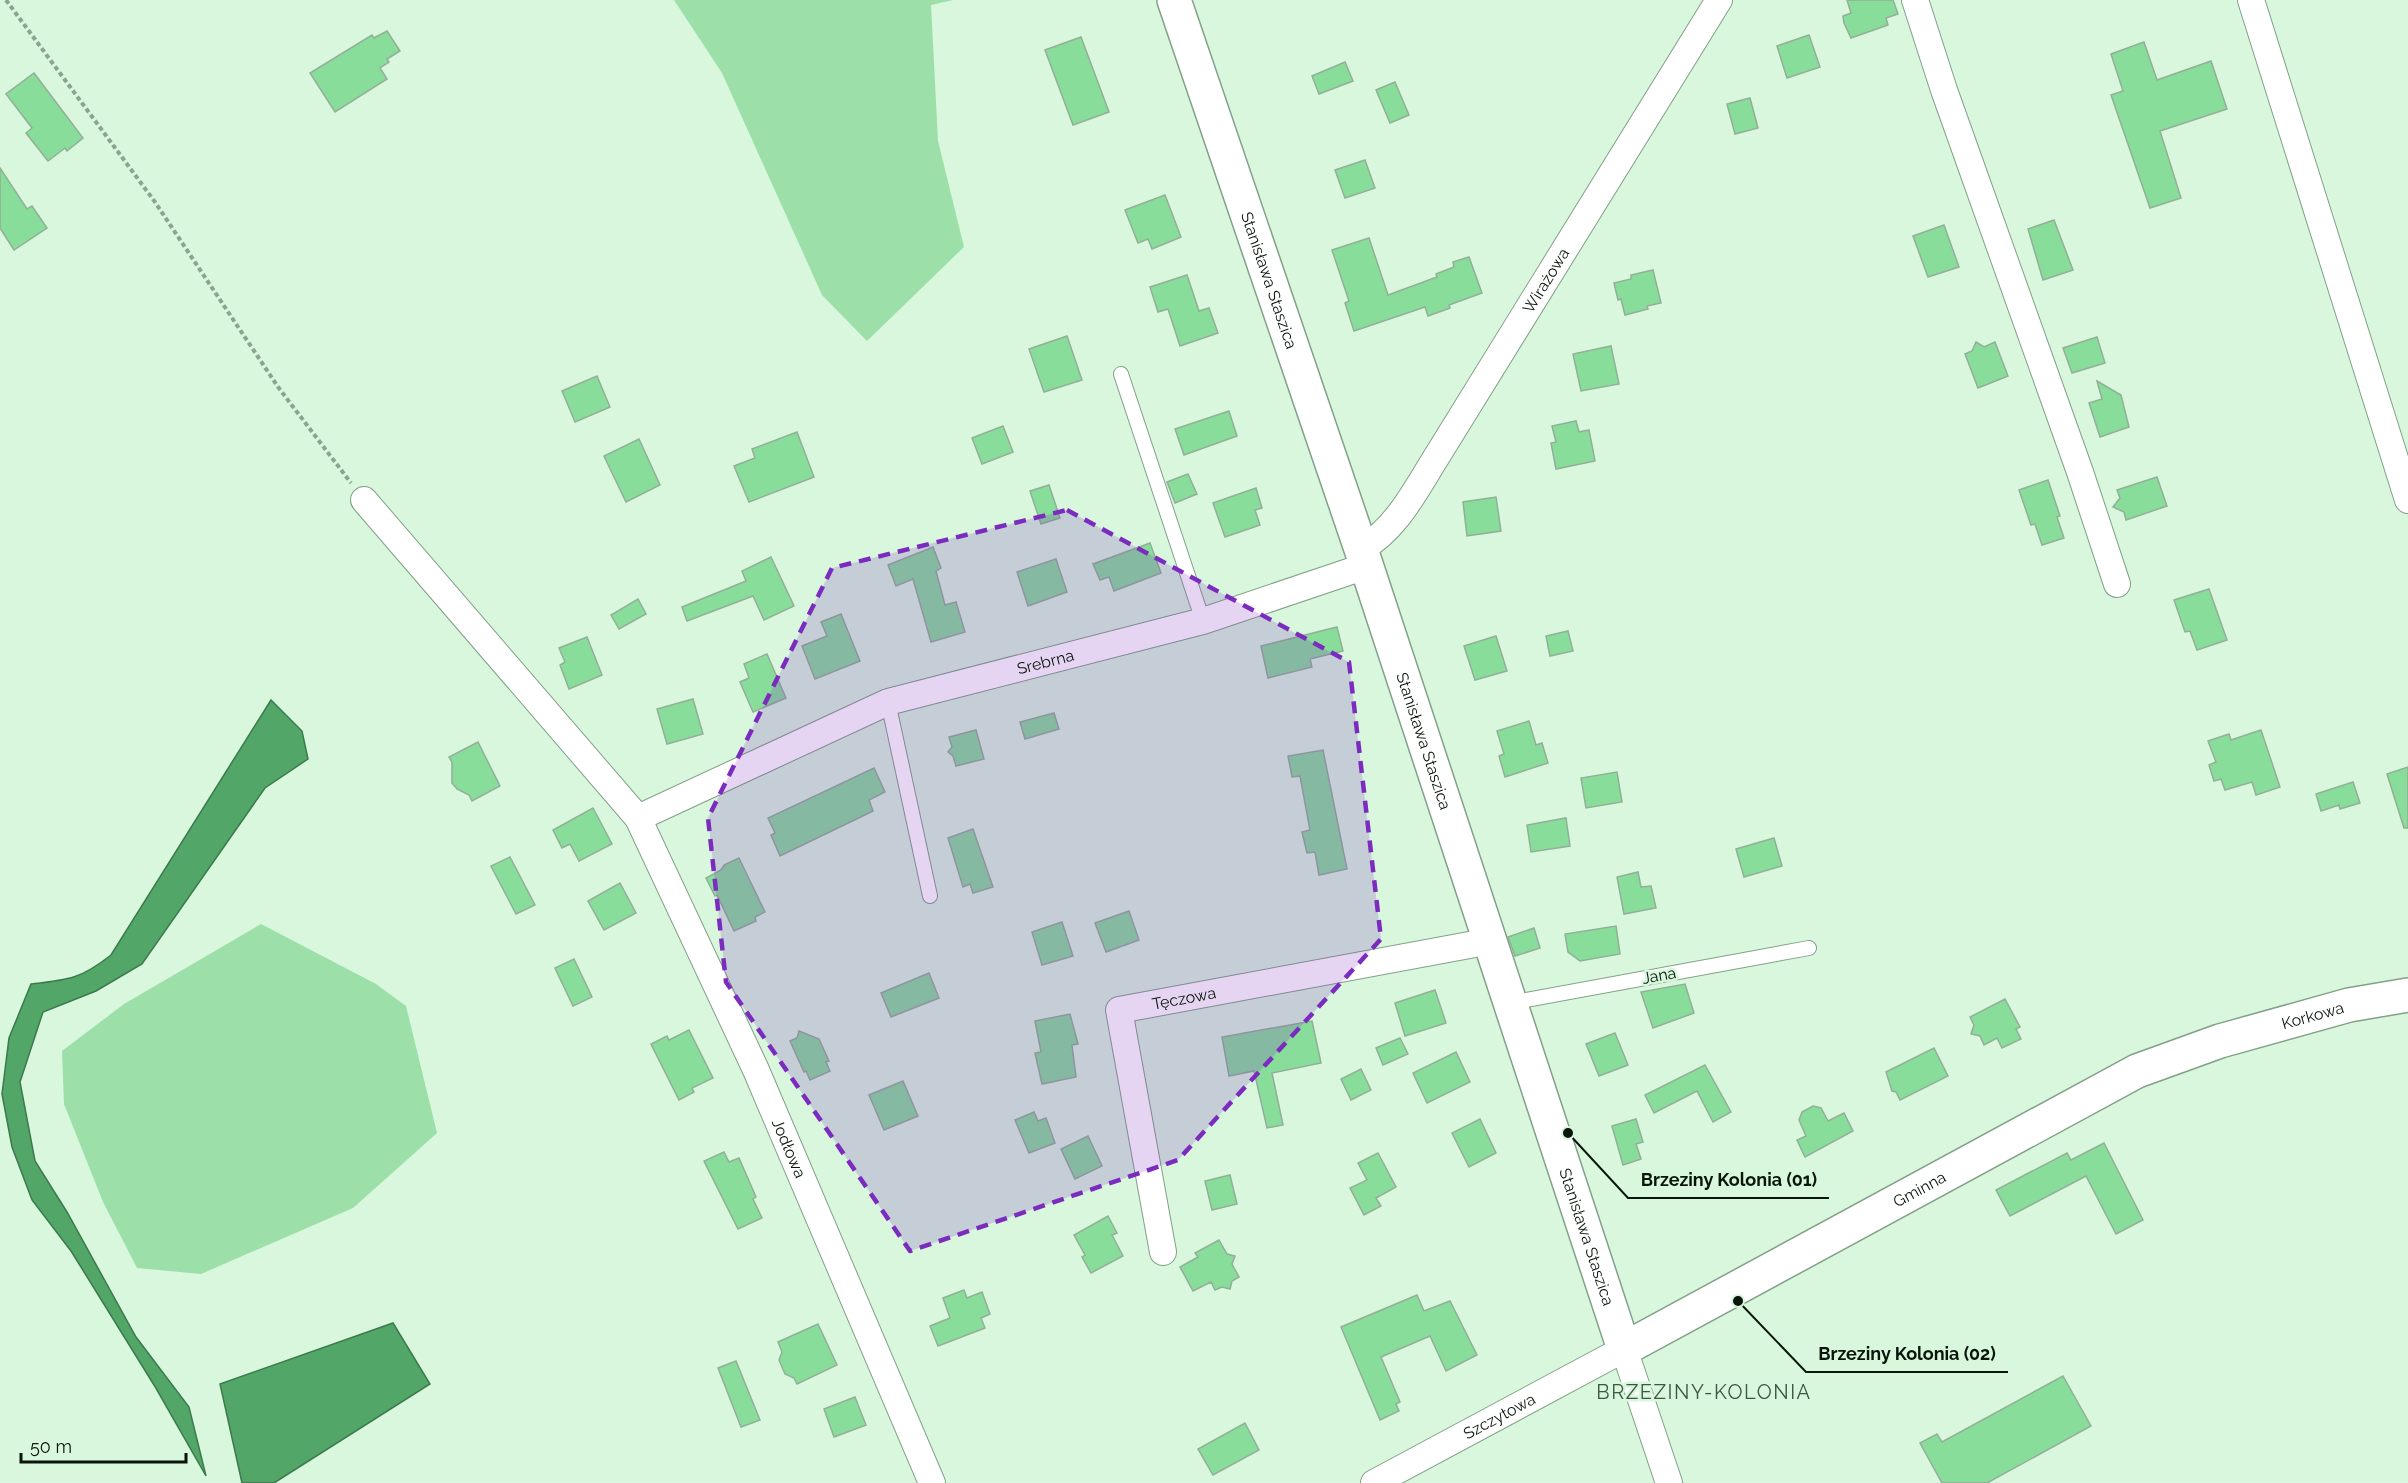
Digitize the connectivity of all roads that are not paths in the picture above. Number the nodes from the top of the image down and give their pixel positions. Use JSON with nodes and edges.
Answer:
{"nodes":[{"id":1,"x":1174,"y":0,"type":"edge"},
{"id":2,"x":1719,"y":0,"type":"edge"},
{"id":3,"x":1915,"y":0,"type":"edge"},
{"id":4,"x":2251,"y":0,"type":"edge"},
{"id":5,"x":1120,"y":374,"type":"dead end"},
{"id":6,"x":364,"y":500,"type":"road end"},
{"id":7,"x":2408,"y":500,"type":"edge"},
{"id":8,"x":1364,"y":558,"type":"junction"},
{"id":9,"x":2117,"y":584,"type":"dead end"},
{"id":10,"x":1203,"y":621,"type":"junction"},
{"id":11,"x":888,"y":702,"type":"junction"},
{"id":12,"x":638,"y":818,"type":"junction"},
{"id":13,"x":930,"y":896,"type":"dead end"},
{"id":14,"x":1491,"y":941,"type":"junction"},
{"id":15,"x":1809,"y":948,"type":"dead end"},
{"id":16,"x":2408,"y":995,"type":"edge"},
{"id":17,"x":1510,"y":1003,"type":"junction"},
{"id":18,"x":2220,"y":1041,"type":"joint"},
{"id":19,"x":1163,"y":1252,"type":"dead end"},
{"id":20,"x":1624,"y":1349,"type":"junction"},
{"id":21,"x":932,"y":1483,"type":"edge"},
{"id":22,"x":1374,"y":1483,"type":"edge"},
{"id":23,"x":1669,"y":1483,"type":"edge"}],
"edges":[{"from":1,"to":8,"type":"street","name":"Stanisława Staszica"},
{"from":2,"to":8,"type":"street","name":"Wirażowa"},
{"from":3,"to":9,"type":"street"},
{"from":4,"to":7,"type":"street"},
{"from":5,"to":10,"type":"lane"},
{"from":6,"to":12,"type":"street","name":"Jodłowa"},
{"from":8,"to":10,"type":"street","name":"Srebrna"},
{"from":8,"to":14,"type":"street","name":"Stanisława Staszica"},
{"from":10,"to":11,"type":"street","name":"Srebrna"},
{"from":11,"to":12,"type":"street","name":"Srebrna"},
{"from":11,"to":13,"type":"lane"},
{"from":12,"to":21,"type":"street","name":"Jodłowa"},
{"from":14,"to":17,"type":"street","name":"Stanisława Staszica"},
{"from":14,"to":19,"type":"street","name":"Tęczowa"},
{"from":15,"to":17,"type":"lane","name":"Jana"},
{"from":16,"to":18,"type":"street","name":"Korkowa"},
{"from":17,"to":20,"type":"street","name":"Stanisława Staszica"},
{"from":18,"to":20,"type":"street","name":"Gminna"},
{"from":20,"to":22,"type":"street","name":"Szczytowa"},
{"from":20,"to":23,"type":"street","name":"Stanisława Staszica"}]}
